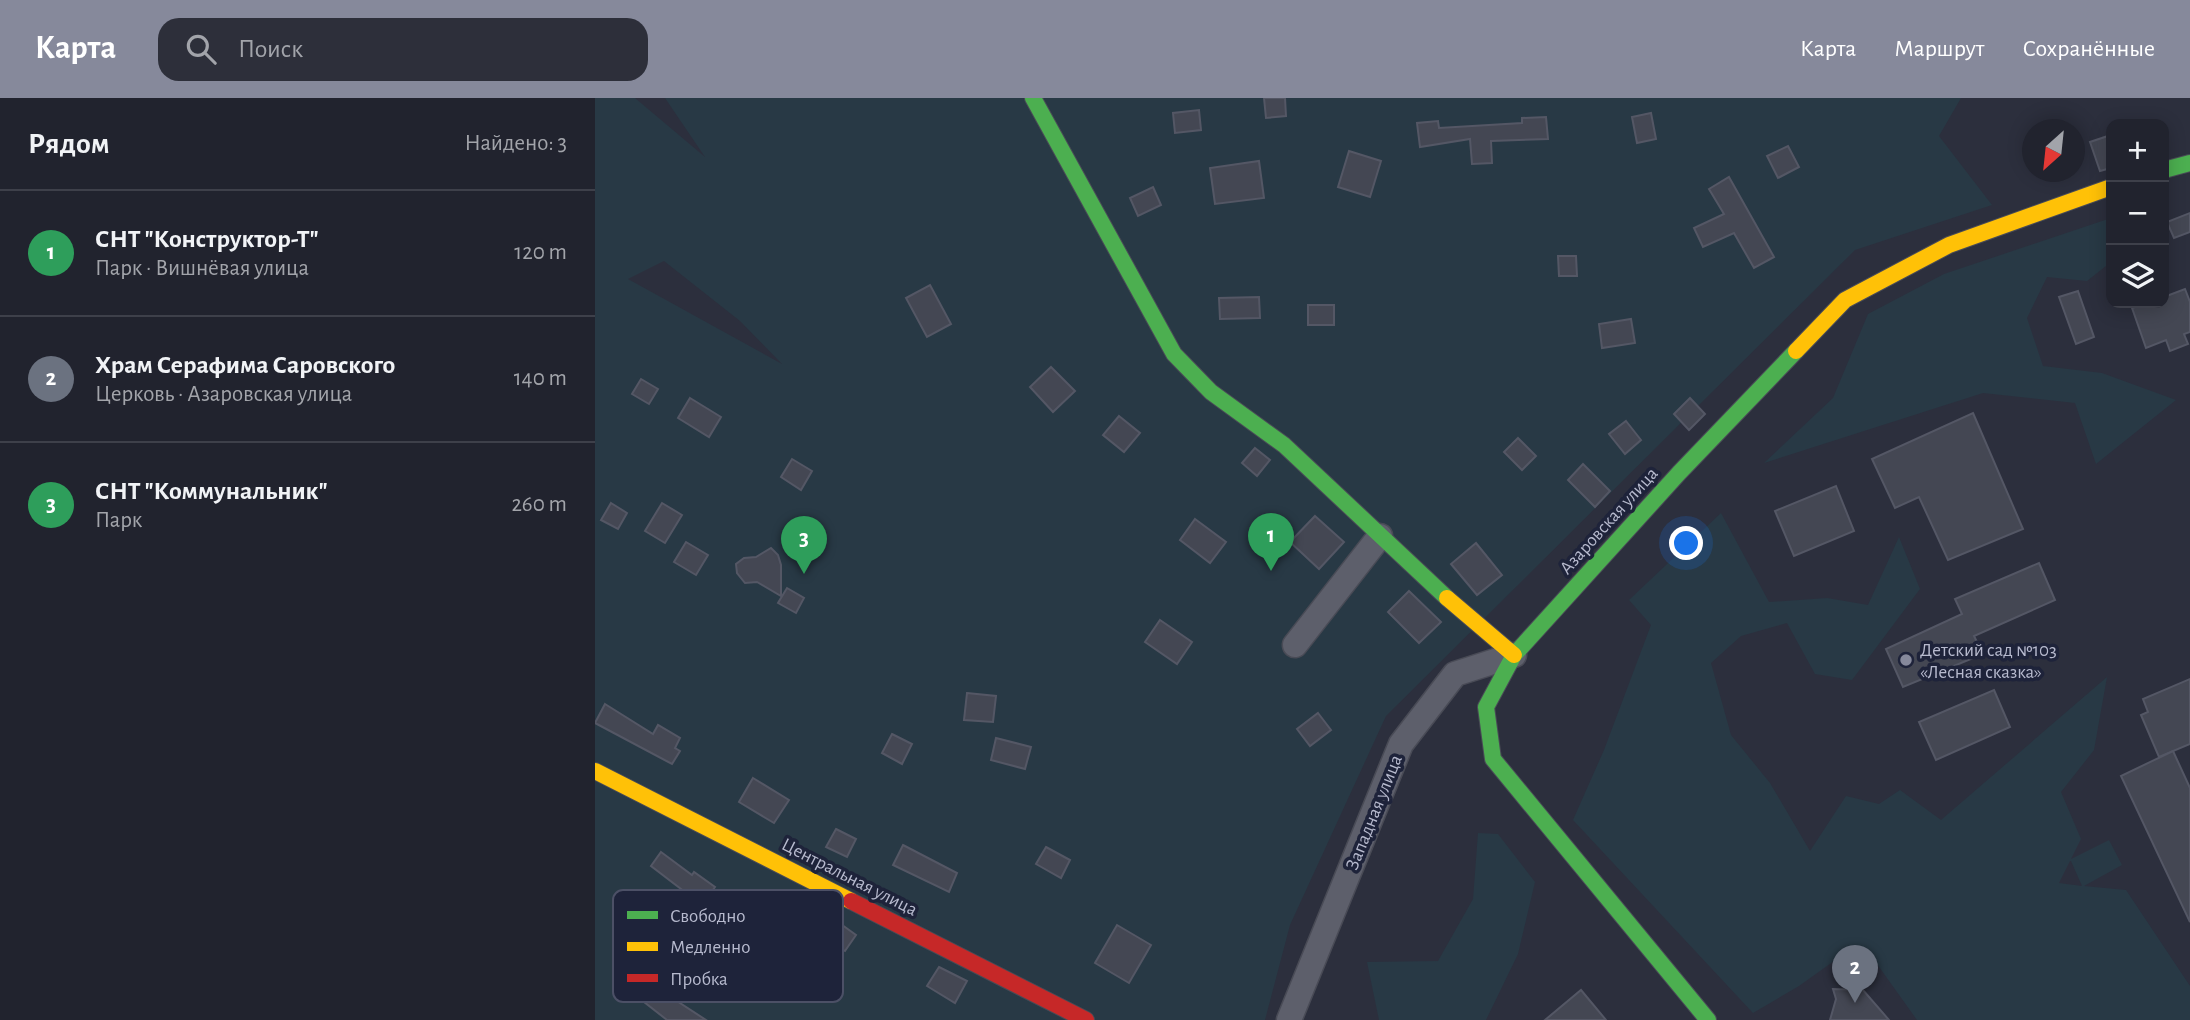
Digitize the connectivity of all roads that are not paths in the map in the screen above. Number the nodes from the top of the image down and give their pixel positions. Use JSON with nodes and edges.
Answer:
{"nodes":[{"id":1,"x":1033,"y":98,"type":"edge"},
{"id":2,"x":2190,"y":163,"type":"edge"},
{"id":3,"x":2169,"y":169,"type":"edge"},
{"id":4,"x":2106,"y":189,"type":"edge"},
{"id":5,"x":1381,"y":536,"type":"junction"},
{"id":6,"x":1296,"y":645,"type":"dead end"},
{"id":7,"x":1514,"y":656,"type":"junction"},
{"id":8,"x":595,"y":771,"type":"edge"},
{"id":9,"x":830,"y":890,"type":"edge"},
{"id":10,"x":843,"y":897,"type":"edge"},
{"id":11,"x":1086,"y":1020,"type":"edge"},
{"id":12,"x":1289,"y":1020,"type":"edge"},
{"id":13,"x":1708,"y":1020,"type":"edge"}],
"edges":[{"from":1,"to":5,"type":"street"},
{"from":2,"to":3,"type":"street"},
{"from":4,"to":7,"type":"street","name":"Азаровская улица"},
{"from":5,"to":6,"type":"street"},
{"from":5,"to":7,"type":"street"},
{"from":7,"to":12,"type":"street","name":"Западная улица"},
{"from":7,"to":13,"type":"street","name":"Азаровская улица"},
{"from":8,"to":9,"type":"street","name":"Центральная улица"},
{"from":10,"to":11,"type":"street","name":"Центральная улица"}]}
